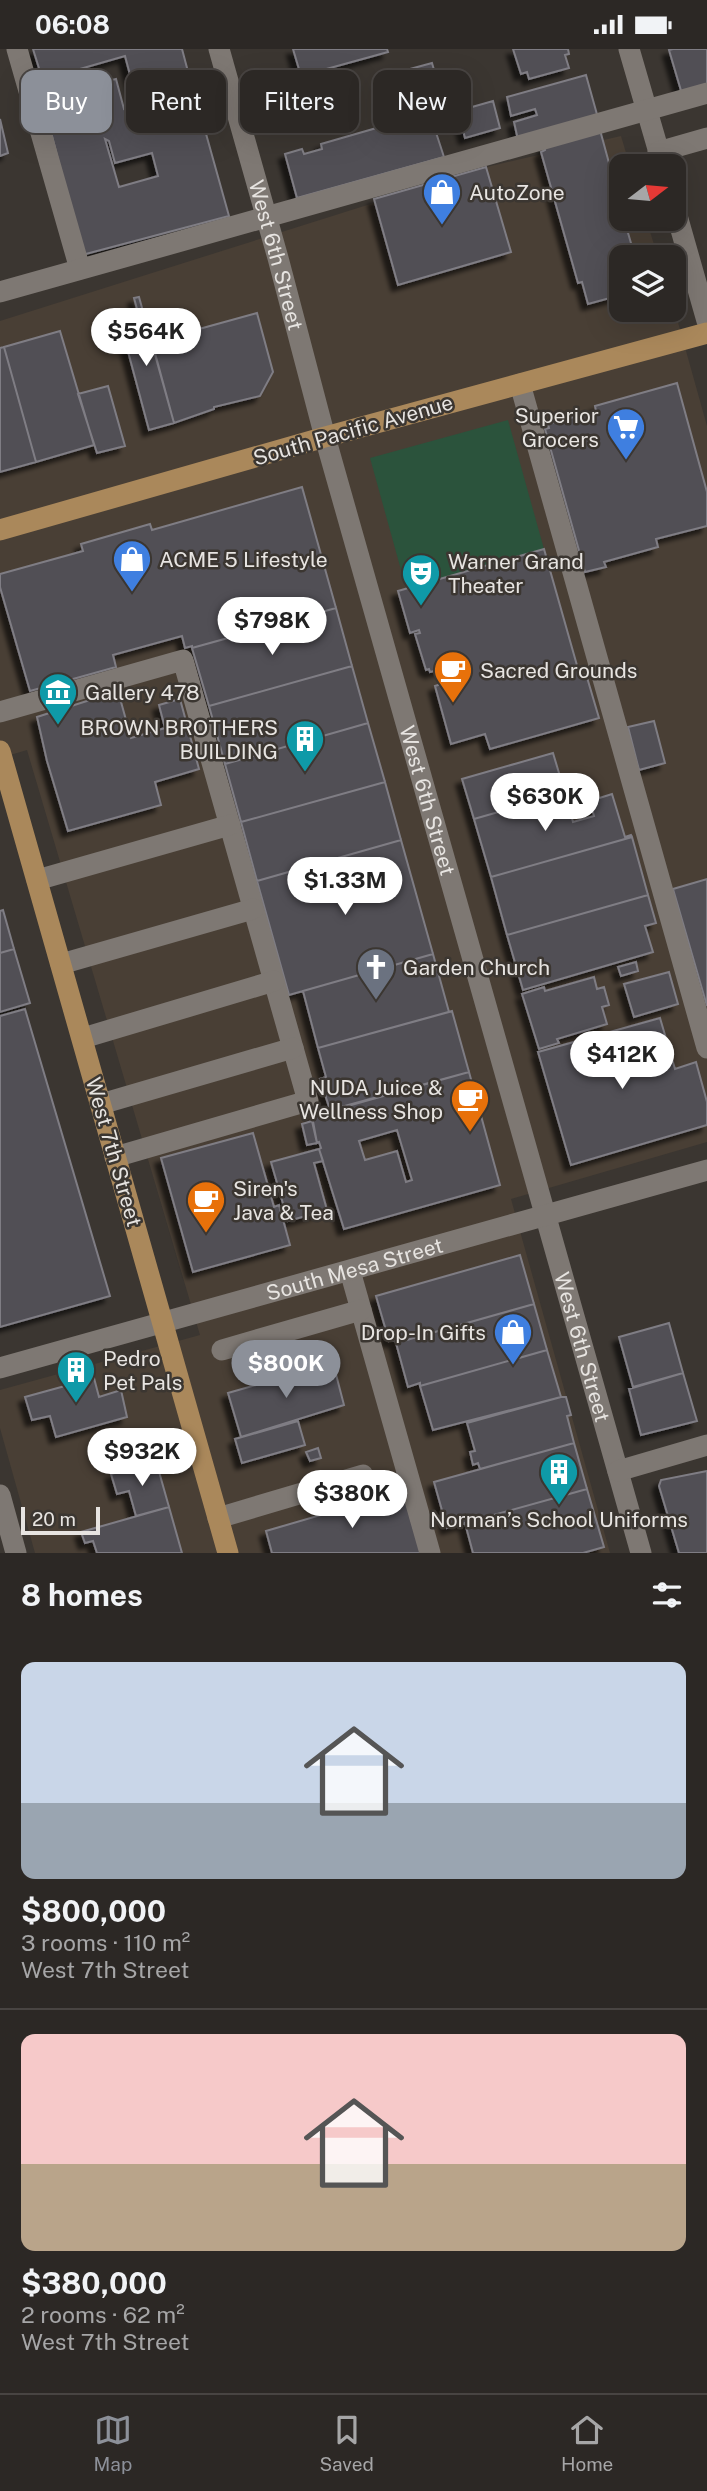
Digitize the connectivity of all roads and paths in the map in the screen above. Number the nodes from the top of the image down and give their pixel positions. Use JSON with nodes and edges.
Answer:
{"nodes":[{"id":1,"x":17,"y":49,"type":"edge"},
{"id":2,"x":219,"y":49,"type":"edge"},
{"id":3,"x":629,"y":49,"type":"edge"},
{"id":4,"x":707,"y":93,"type":"edge"},
{"id":5,"x":647,"y":110,"type":"junction"},
{"id":6,"x":707,"y":138,"type":"edge"},
{"id":7,"x":659,"y":154,"type":"edge"},
{"id":8,"x":671,"y":154,"type":"edge"},
{"id":9,"x":266,"y":216,"type":"junction"},
{"id":10,"x":681,"y":231,"type":"edge"},
{"id":11,"x":80,"y":269,"type":"junction"},
{"id":12,"x":0,"y":292,"type":"edge"},
{"id":13,"x":707,"y":321,"type":"edge"},
{"id":14,"x":707,"y":333,"type":"edge"},
{"id":15,"x":520,"y":384,"type":"junction"},
{"id":16,"x":325,"y":437,"type":"junction"},
{"id":17,"x":0,"y":530,"type":"edge"},
{"id":18,"x":0,"y":712,"type":"edge"},
{"id":19,"x":0,"y":751,"type":"edge"},
{"id":20,"x":230,"y":825,"type":"junction"},
{"id":21,"x":37,"y":880,"type":"junction"},
{"id":22,"x":253,"y":909,"type":"junction"},
{"id":23,"x":61,"y":964,"type":"junction"},
{"id":24,"x":274,"y":981,"type":"junction"},
{"id":25,"x":83,"y":1038,"type":"junction"},
{"id":26,"x":293,"y":1048,"type":"junction"},
{"id":27,"x":707,"y":1048,"type":"edge"},
{"id":28,"x":101,"y":1104,"type":"junction"},
{"id":29,"x":115,"y":1157,"type":"junction"},
{"id":30,"x":707,"y":1170,"type":"edge"},
{"id":31,"x":544,"y":1216,"type":"junction"},
{"id":32,"x":349,"y":1271,"type":"junction"},
{"id":33,"x":361,"y":1310,"type":"junction"},
{"id":34,"x":162,"y":1322,"type":"junction"},
{"id":35,"x":222,"y":1350,"type":"dead end"},
{"id":36,"x":0,"y":1368,"type":"edge"},
{"id":37,"x":707,"y":1445,"type":"edge"},
{"id":38,"x":618,"y":1471,"type":"junction"},
{"id":39,"x":363,"y":1475,"type":"dead end"},
{"id":40,"x":0,"y":1495,"type":"edge"},
{"id":41,"x":218,"y":1518,"type":"junction"},
{"id":42,"x":16,"y":1553,"type":"edge"},
{"id":43,"x":228,"y":1553,"type":"edge"},
{"id":44,"x":430,"y":1553,"type":"edge"},
{"id":45,"x":641,"y":1553,"type":"edge"}],
"edges":[{"from":1,"to":11,"type":"street"},
{"from":2,"to":9,"type":"street","name":"West 6th Street"},
{"from":3,"to":5,"type":"street"},
{"from":4,"to":5,"type":"street"},
{"from":5,"to":7,"type":"street"},
{"from":5,"to":9,"type":"street"},
{"from":6,"to":8,"type":"street"},
{"from":9,"to":11,"type":"street"},
{"from":9,"to":16,"type":"street","name":"West 6th Street"},
{"from":10,"to":13,"type":"street"},
{"from":11,"to":12,"type":"street"},
{"from":14,"to":15,"type":"main road","name":"South Pacific Avenue"},
{"from":15,"to":16,"type":"main road","name":"South Pacific Avenue"},
{"from":15,"to":27,"type":"street"},
{"from":16,"to":17,"type":"main road","name":"South Pacific Avenue"},
{"from":16,"to":31,"type":"street","name":"West 6th Street"},
{"from":18,"to":20,"type":"street"},
{"from":19,"to":21,"type":"main road","name":"West 7th Street"},
{"from":20,"to":21,"type":"street"},
{"from":20,"to":22,"type":"street"},
{"from":21,"to":23,"type":"main road","name":"West 7th Street"},
{"from":22,"to":23,"type":"street"},
{"from":22,"to":24,"type":"street"},
{"from":23,"to":25,"type":"main road","name":"West 7th Street"},
{"from":24,"to":25,"type":"street"},
{"from":24,"to":26,"type":"street"},
{"from":25,"to":28,"type":"main road","name":"West 7th Street"},
{"from":26,"to":28,"type":"street"},
{"from":26,"to":29,"type":"street"},
{"from":28,"to":29,"type":"main road","name":"West 7th Street"},
{"from":29,"to":34,"type":"main road","name":"West 7th Street"},
{"from":30,"to":31,"type":"street","name":"South Mesa Street"},
{"from":31,"to":32,"type":"street","name":"South Mesa Street"},
{"from":31,"to":38,"type":"street","name":"West 6th Street"},
{"from":32,"to":33,"type":"street"},
{"from":32,"to":34,"type":"street","name":"South Mesa Street"},
{"from":33,"to":35,"type":"street"},
{"from":33,"to":44,"type":"street"},
{"from":34,"to":36,"type":"street","name":"South Mesa Street"},
{"from":34,"to":41,"type":"main road","name":"West 7th Street"},
{"from":37,"to":38,"type":"street"},
{"from":38,"to":45,"type":"street","name":"West 6th Street"},
{"from":39,"to":41,"type":"street"},
{"from":40,"to":42,"type":"street"},
{"from":41,"to":43,"type":"main road","name":"West 7th Street"}]}
